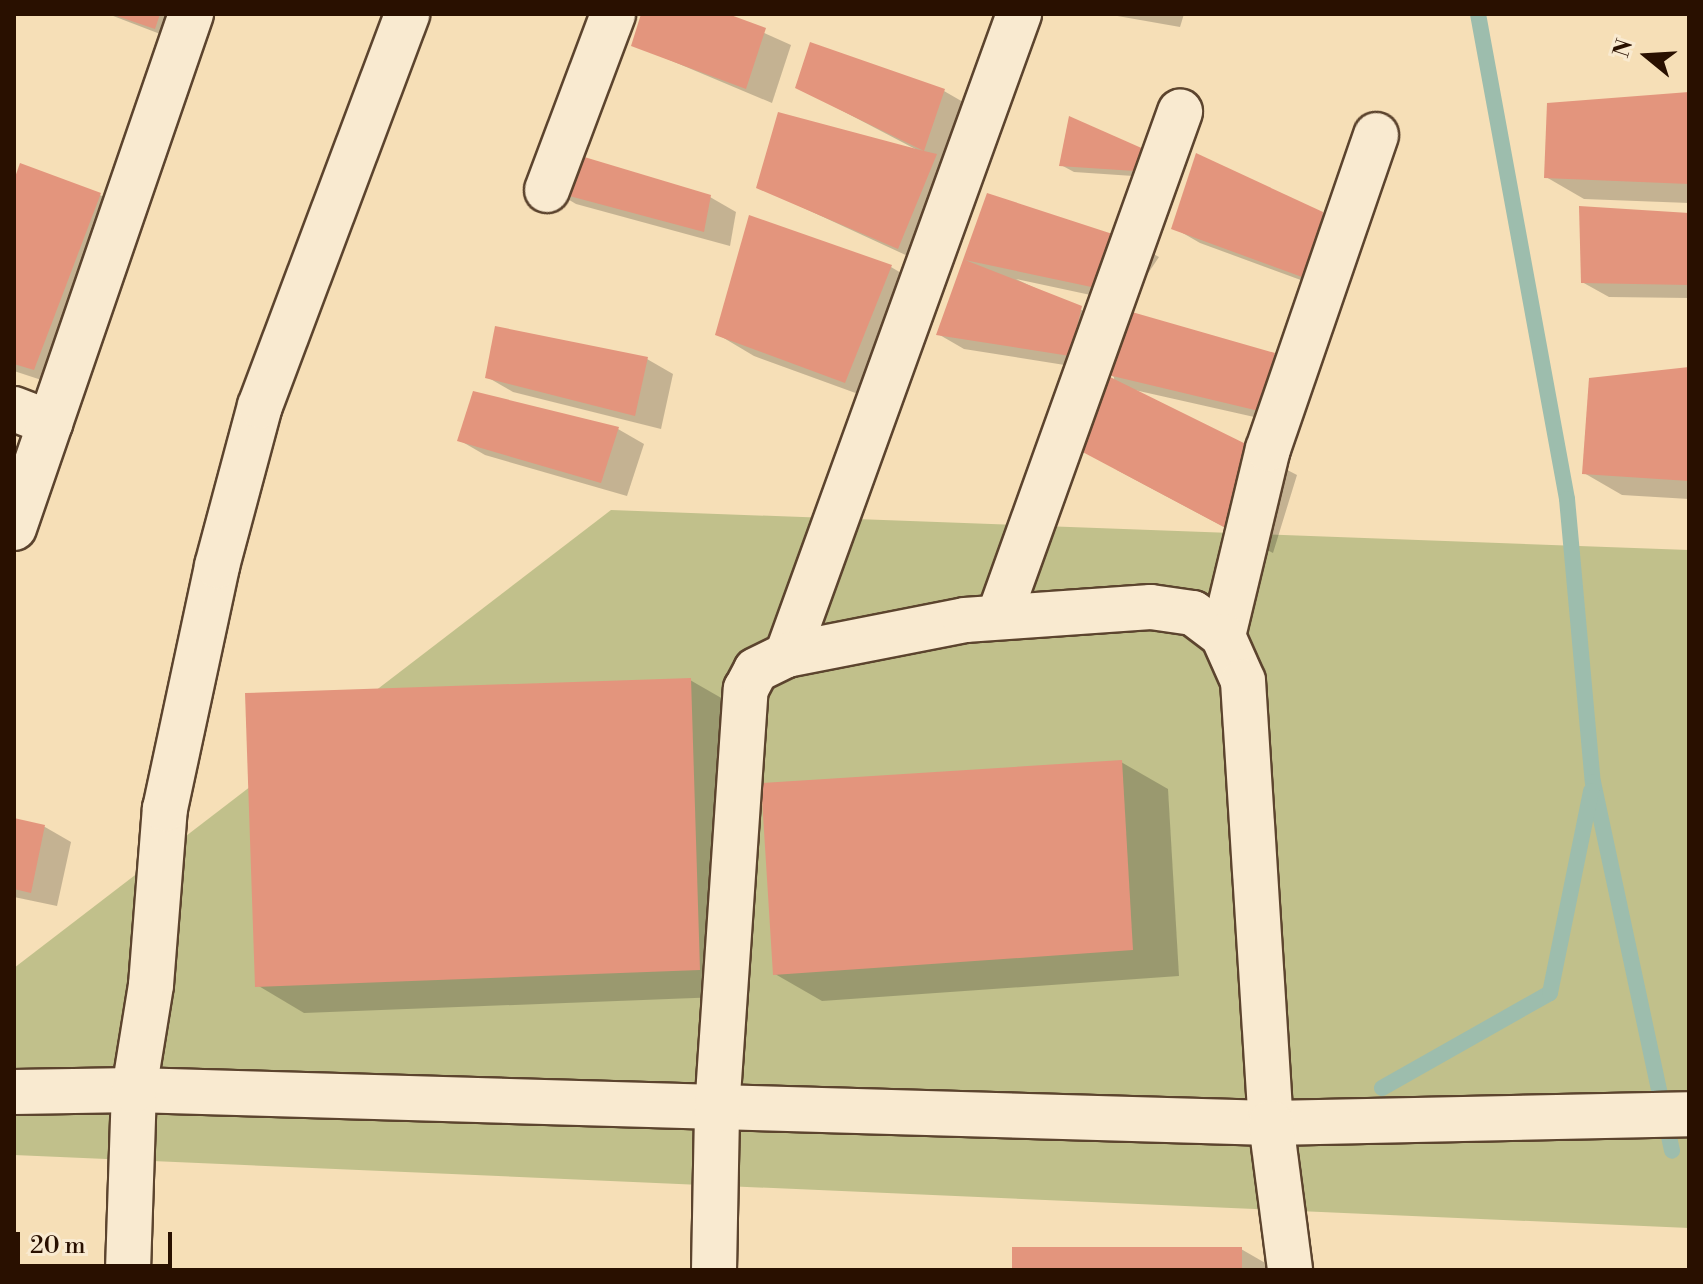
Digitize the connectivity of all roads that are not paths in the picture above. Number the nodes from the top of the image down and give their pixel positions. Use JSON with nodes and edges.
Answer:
{"nodes":[{"id":1,"x":191,"y":14,"type":"edge"},
{"id":2,"x":407,"y":14,"type":"edge"},
{"id":3,"x":613,"y":14,"type":"edge"},
{"id":4,"x":1019,"y":14,"type":"edge"},
{"id":5,"x":1180,"y":112,"type":"dead end"},
{"id":6,"x":1376,"y":135,"type":"dead end"},
{"id":7,"x":547,"y":190,"type":"dead end"},
{"id":8,"x":32,"y":416,"type":"edge"},
{"id":9,"x":14,"y":528,"type":"edge"},
{"id":10,"x":999,"y":616,"type":"junction"},
{"id":11,"x":1223,"y":636,"type":"junction"},
{"id":12,"x":787,"y":655,"type":"junction"},
{"id":13,"x":134,"y":1090,"type":"junction"},
{"id":14,"x":14,"y":1092,"type":"edge"},
{"id":15,"x":717,"y":1110,"type":"junction"},
{"id":16,"x":1676,"y":1114,"type":"edge"},
{"id":17,"x":1271,"y":1123,"type":"junction"},
{"id":18,"x":128,"y":1270,"type":"edge"},
{"id":19,"x":714,"y":1270,"type":"edge"},
{"id":20,"x":1290,"y":1270,"type":"edge"}],
"edges":[{"from":1,"to":8,"type":"street"},
{"from":2,"to":13,"type":"street"},
{"from":3,"to":7,"type":"street"},
{"from":4,"to":12,"type":"street"},
{"from":5,"to":10,"type":"street"},
{"from":6,"to":11,"type":"street"},
{"from":8,"to":9,"type":"street"},
{"from":10,"to":11,"type":"street"},
{"from":10,"to":12,"type":"street"},
{"from":11,"to":17,"type":"street"},
{"from":12,"to":15,"type":"street"},
{"from":13,"to":14,"type":"street"},
{"from":13,"to":15,"type":"street"},
{"from":13,"to":18,"type":"street"},
{"from":15,"to":17,"type":"street"},
{"from":15,"to":19,"type":"street"},
{"from":16,"to":17,"type":"street"},
{"from":17,"to":20,"type":"street"}]}
